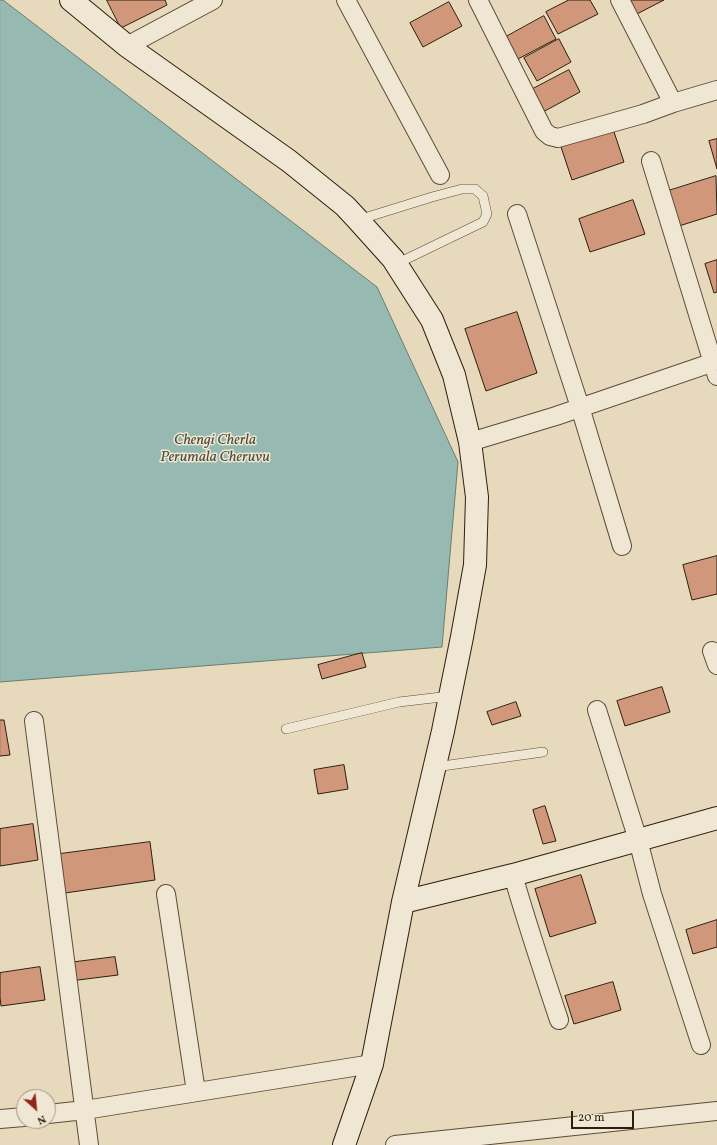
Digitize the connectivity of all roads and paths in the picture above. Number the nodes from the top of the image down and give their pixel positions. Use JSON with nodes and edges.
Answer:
{"nodes":[{"id":1,"x":71,"y":0,"type":"edge"},
{"id":2,"x":213,"y":0,"type":"edge"},
{"id":3,"x":346,"y":0,"type":"edge"},
{"id":4,"x":478,"y":0,"type":"edge"},
{"id":5,"x":620,"y":0,"type":"edge"},
{"id":6,"x":188,"y":6,"type":"edge"},
{"id":7,"x":128,"y":46,"type":"junction"},
{"id":8,"x":717,"y":90,"type":"edge"},
{"id":9,"x":673,"y":103,"type":"junction"},
{"id":10,"x":651,"y":161,"type":"dead end"},
{"id":11,"x":440,"y":175,"type":"dead end"},
{"id":12,"x":517,"y":214,"type":"dead end"},
{"id":13,"x":358,"y":220,"type":"junction"},
{"id":14,"x":396,"y":264,"type":"junction"},
{"id":15,"x":716,"y":367,"type":"edge"},
{"id":16,"x":580,"y":408,"type":"junction"},
{"id":17,"x":470,"y":442,"type":"junction"},
{"id":18,"x":622,"y":546,"type":"dead end"},
{"id":19,"x":450,"y":696,"type":"junction"},
{"id":20,"x":597,"y":710,"type":"dead end"},
{"id":21,"x":34,"y":720,"type":"dead end"},
{"id":22,"x":286,"y":729,"type":"dead end"},
{"id":23,"x":543,"y":752,"type":"dead end"},
{"id":24,"x":434,"y":767,"type":"junction"},
{"id":25,"x":717,"y":818,"type":"edge"},
{"id":26,"x":638,"y":840,"type":"junction"},
{"id":27,"x":513,"y":875,"type":"junction"},
{"id":28,"x":166,"y":894,"type":"dead end"},
{"id":29,"x":403,"y":902,"type":"junction"},
{"id":30,"x":559,"y":1020,"type":"dead end"},
{"id":31,"x":701,"y":1045,"type":"dead end"},
{"id":32,"x":372,"y":1064,"type":"junction"},
{"id":33,"x":196,"y":1092,"type":"junction"},
{"id":34,"x":85,"y":1110,"type":"junction"},
{"id":35,"x":717,"y":1111,"type":"edge"},
{"id":36,"x":56,"y":1113,"type":"edge"},
{"id":37,"x":16,"y":1118,"type":"edge"},
{"id":38,"x":0,"y":1119,"type":"edge"},
{"id":39,"x":89,"y":1145,"type":"edge"},
{"id":40,"x":344,"y":1145,"type":"edge"},
{"id":41,"x":395,"y":1145,"type":"edge"}],
"edges":[{"from":1,"to":7,"type":"street"},
{"from":2,"to":6,"type":"street"},
{"from":3,"to":11,"type":"street"},
{"from":4,"to":9,"type":"street"},
{"from":5,"to":9,"type":"street"},
{"from":6,"to":7,"type":"street"},
{"from":7,"to":13,"type":"street"},
{"from":8,"to":9,"type":"street"},
{"from":10,"to":15,"type":"street"},
{"from":12,"to":16,"type":"street"},
{"from":13,"to":14,"type":"street"},
{"from":13,"to":14,"type":"lane"},
{"from":14,"to":17,"type":"street"},
{"from":15,"to":16,"type":"street"},
{"from":16,"to":17,"type":"street"},
{"from":16,"to":18,"type":"street"},
{"from":17,"to":19,"type":"street"},
{"from":19,"to":22,"type":"lane"},
{"from":19,"to":24,"type":"street"},
{"from":20,"to":26,"type":"street"},
{"from":21,"to":34,"type":"street"},
{"from":23,"to":24,"type":"lane"},
{"from":24,"to":29,"type":"street"},
{"from":25,"to":26,"type":"street"},
{"from":26,"to":27,"type":"street"},
{"from":26,"to":31,"type":"street"},
{"from":27,"to":29,"type":"street"},
{"from":27,"to":30,"type":"street"},
{"from":28,"to":33,"type":"street"},
{"from":29,"to":32,"type":"street"},
{"from":32,"to":33,"type":"street"},
{"from":32,"to":40,"type":"street"},
{"from":33,"to":34,"type":"street"},
{"from":34,"to":36,"type":"street"},
{"from":34,"to":39,"type":"street"},
{"from":35,"to":41,"type":"street"},
{"from":37,"to":38,"type":"street"}]}
